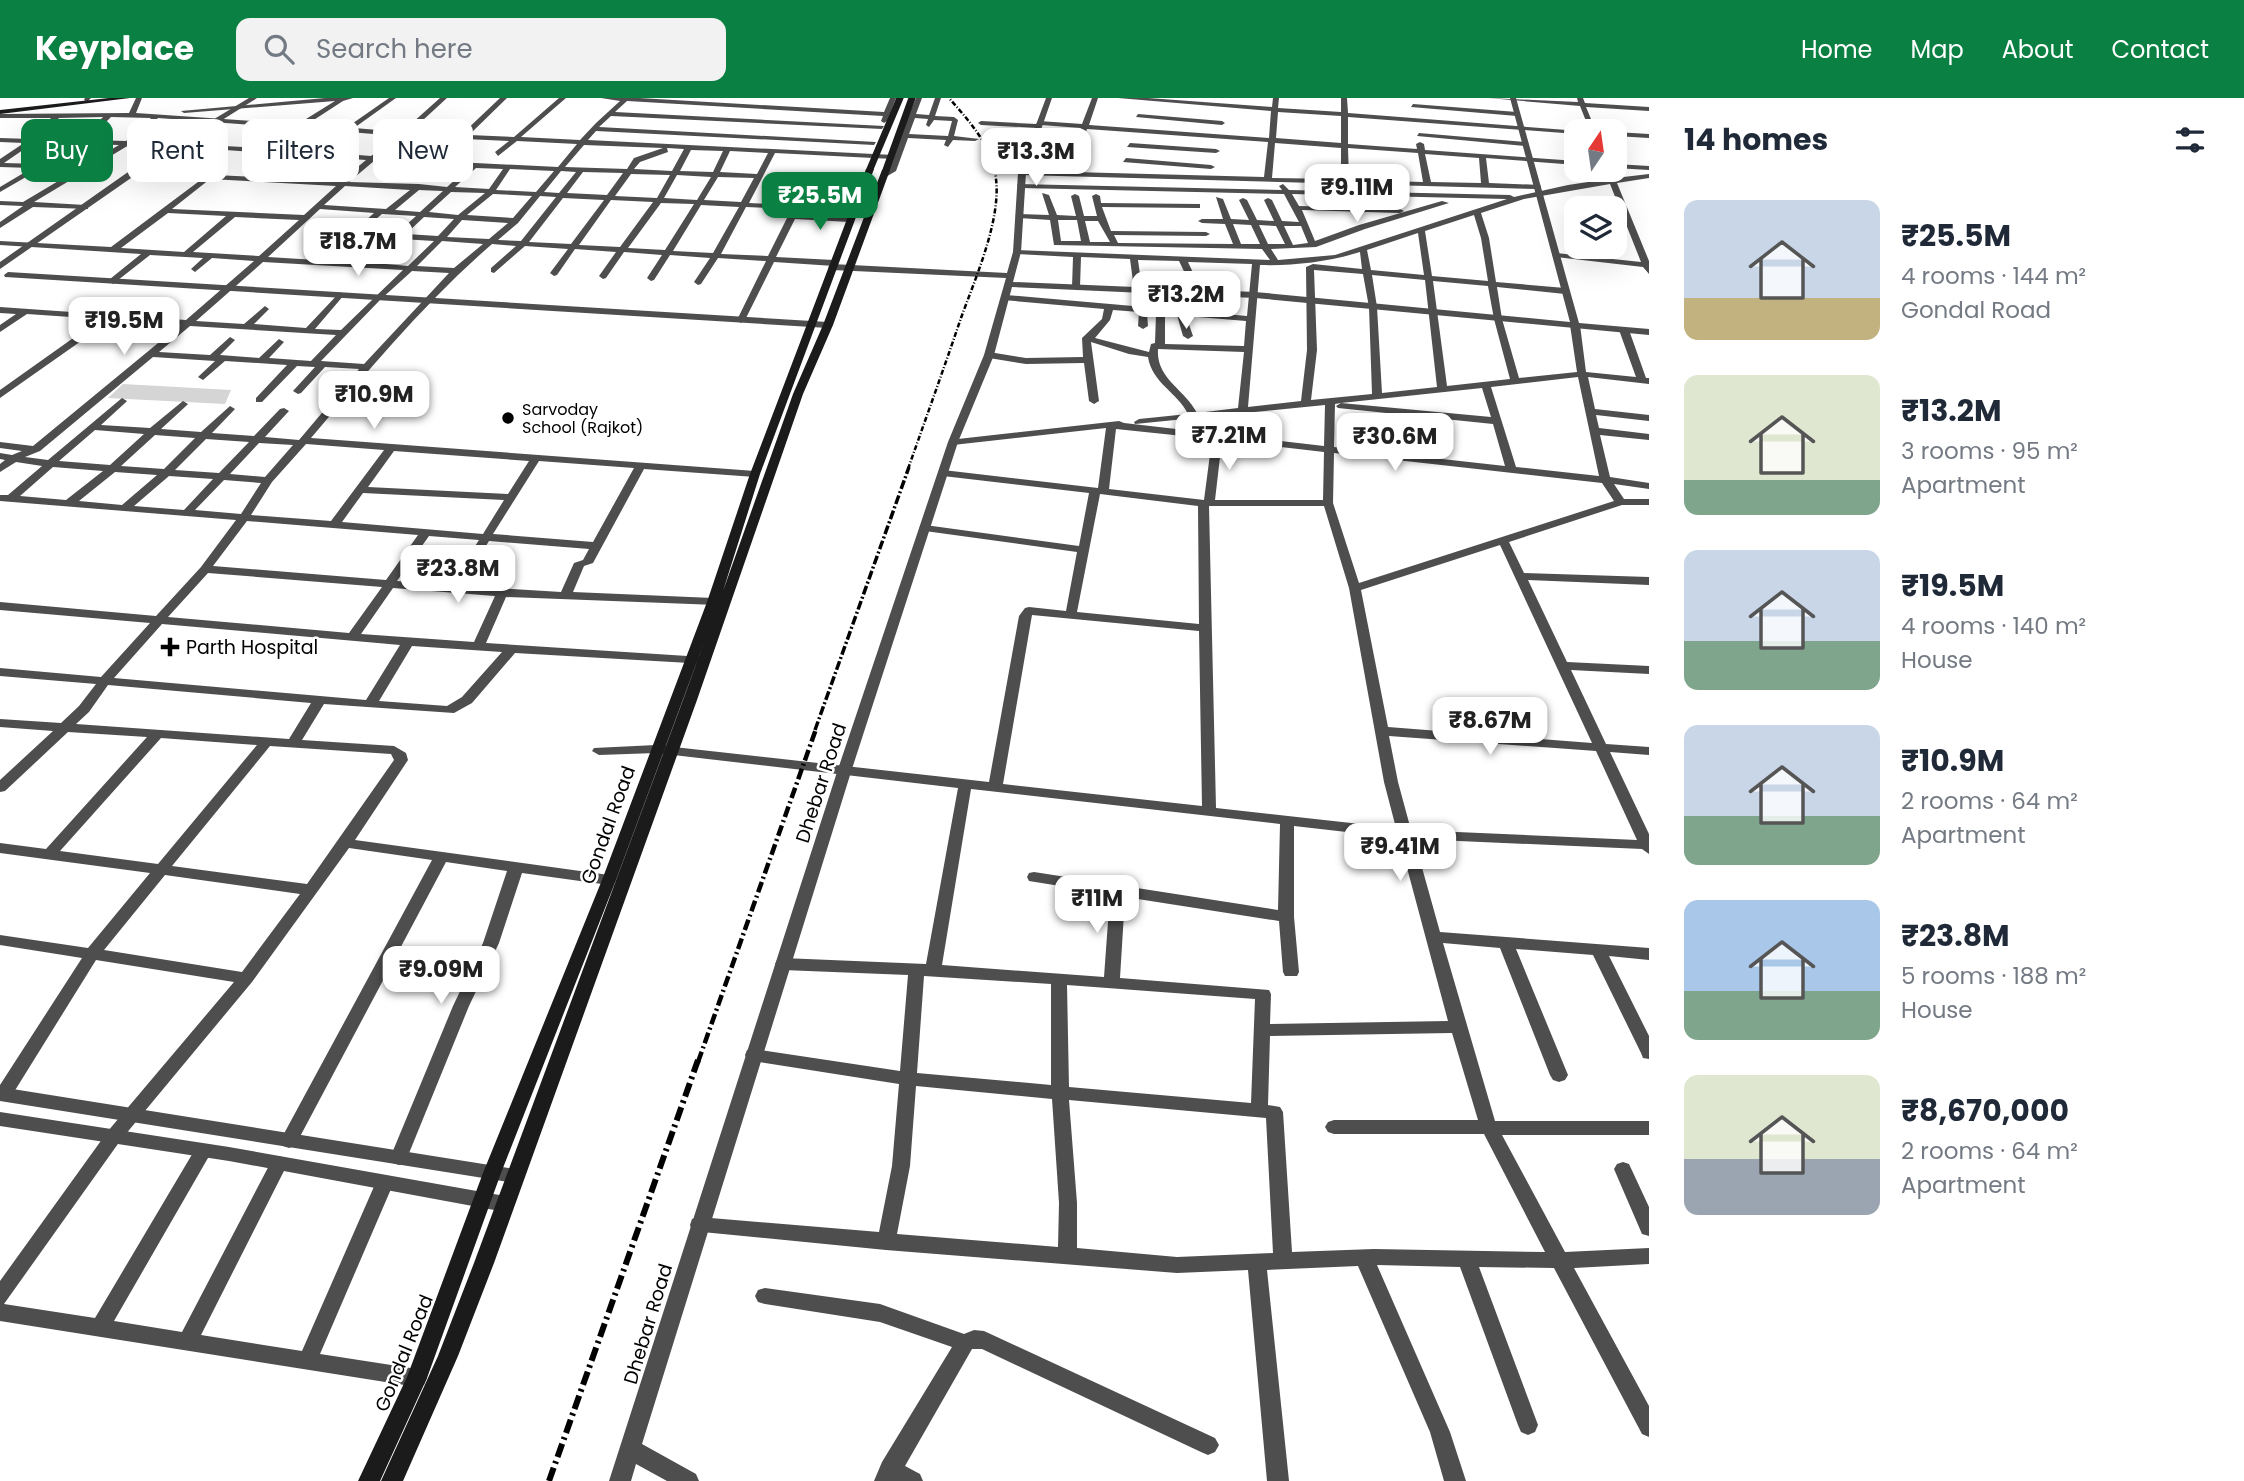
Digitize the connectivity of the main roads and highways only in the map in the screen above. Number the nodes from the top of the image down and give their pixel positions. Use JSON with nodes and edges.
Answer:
{"nodes":[{"id":1,"x":101,"y":98,"type":"edge"},
{"id":2,"x":127,"y":98,"type":"edge"},
{"id":3,"x":900,"y":98,"type":"edge"},
{"id":4,"x":912,"y":98,"type":"edge"},
{"id":5,"x":88,"y":99,"type":"edge"},
{"id":6,"x":26,"y":110,"type":"junction"},
{"id":7,"x":0,"y":112,"type":"edge"},
{"id":8,"x":877,"y":173,"type":"junction"},
{"id":9,"x":820,"y":325,"type":"junction"},
{"id":10,"x":696,"y":661,"type":"junction"},
{"id":11,"x":664,"y":750,"type":"junction"},
{"id":12,"x":369,"y":1481,"type":"edge"},
{"id":13,"x":392,"y":1481,"type":"edge"}],
"edges":[{"from":1,"to":5,"type":"main road"},
{"from":2,"to":6,"type":"main road"},
{"from":3,"to":8,"type":"main road","bridge":true},
{"from":4,"to":8,"type":"main road","bridge":true},
{"from":5,"to":6,"type":"main road"},
{"from":6,"to":7,"type":"main road"},
{"from":8,"to":9,"type":"main road","name":"Gondal Road"},
{"from":8,"to":9,"type":"main road","name":"Gondal Road"},
{"from":9,"to":10,"type":"main road","name":"Gondal Road"},
{"from":9,"to":10,"type":"main road","name":"Gondal Road"},
{"from":10,"to":11,"type":"main road","name":"Gondal Road"},
{"from":11,"to":12,"type":"main road","name":"Gondal Road"},
{"from":11,"to":13,"type":"main road","name":"Gondal Road"}]}
